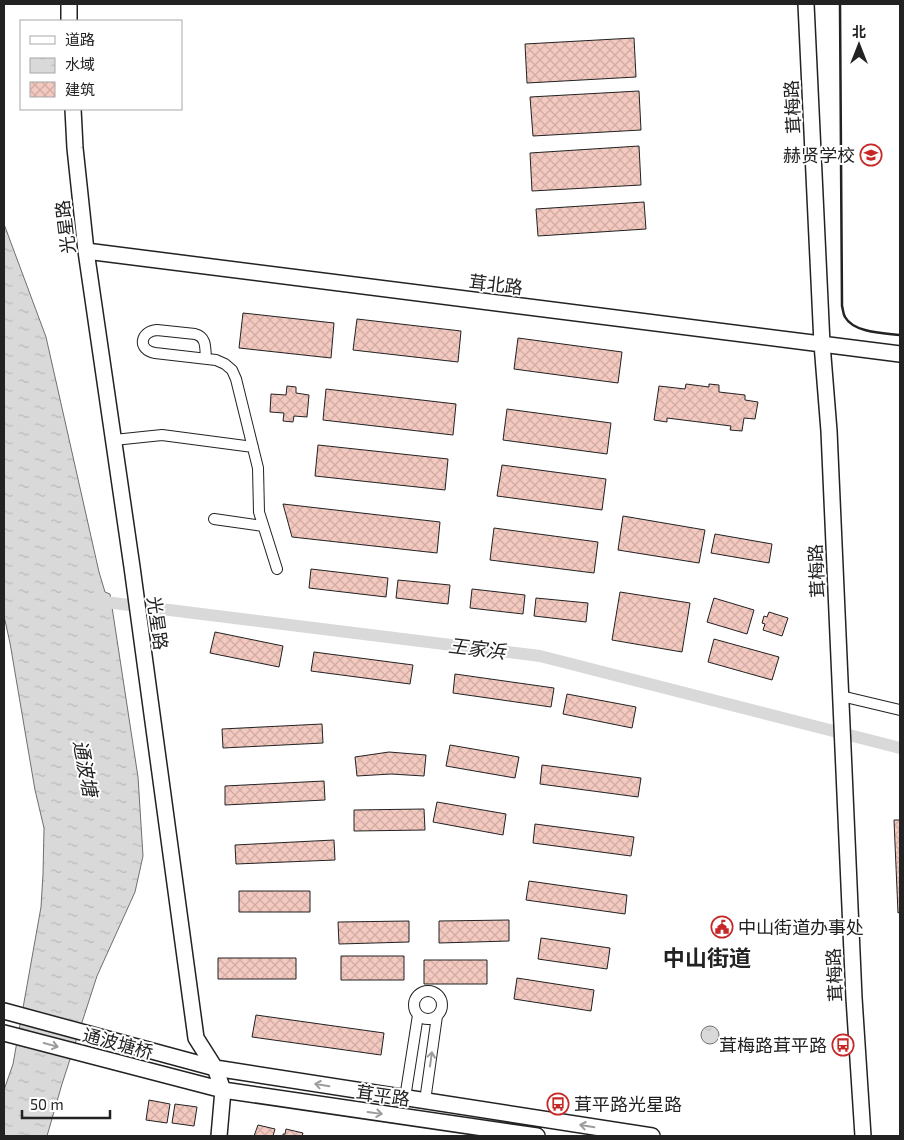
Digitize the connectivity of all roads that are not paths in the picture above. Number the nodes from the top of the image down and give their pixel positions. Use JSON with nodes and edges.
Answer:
{"nodes":[{"id":1,"x":69,"y":4,"type":"edge"},
{"id":2,"x":806,"y":4,"type":"edge"},
{"id":3,"x":69,"y":20,"type":"edge"},
{"id":4,"x":73,"y":110,"type":"edge"},
{"id":5,"x":86,"y":251,"type":"junction"},
{"id":6,"x":822,"y":344,"type":"junction"},
{"id":7,"x":900,"y":354,"type":"edge"},
{"id":8,"x":206,"y":359,"type":"junction"},
{"id":9,"x":114,"y":440,"type":"junction"},
{"id":10,"x":253,"y":447,"type":"junction"},
{"id":11,"x":214,"y":520,"type":"dead end"},
{"id":12,"x":263,"y":526,"type":"junction"},
{"id":13,"x":277,"y":569,"type":"dead end"},
{"id":14,"x":841,"y":696,"type":"junction"},
{"id":15,"x":900,"y":710,"type":"edge"},
{"id":16,"x":4,"y":1011,"type":"edge"},
{"id":17,"x":418,"y":1015,"type":"junction"},
{"id":18,"x":437,"y":1016,"type":"junction"},
{"id":19,"x":4,"y":1033,"type":"edge"},
{"id":20,"x":215,"y":1068,"type":"junction"},
{"id":21,"x":223,"y":1090,"type":"junction"},
{"id":22,"x":405,"y":1098,"type":"junction"},
{"id":23,"x":425,"y":1101,"type":"junction"},
{"id":24,"x":500,"y":1134,"type":"edge"},
{"id":25,"x":219,"y":1136,"type":"edge"},
{"id":26,"x":537,"y":1136,"type":"edge"},
{"id":27,"x":652,"y":1136,"type":"edge"},
{"id":28,"x":863,"y":1136,"type":"edge"}],
"edges":[{"from":1,"to":3,"type":"street"},
{"from":2,"to":6,"type":"street","name":"茸梅路"},
{"from":4,"to":5,"type":"street","name":"光星路"},
{"from":5,"to":6,"type":"street","name":"茸北路"},
{"from":5,"to":9,"type":"street","name":"光星路"},
{"from":6,"to":7,"type":"street","name":"茸北路"},
{"from":6,"to":14,"type":"street","name":"茸梅路"},
{"from":8,"to":8,"type":"street"},
{"from":8,"to":10,"type":"street"},
{"from":9,"to":10,"type":"street"},
{"from":9,"to":20,"type":"street","name":"光星路"},
{"from":10,"to":12,"type":"street"},
{"from":11,"to":12,"type":"street"},
{"from":12,"to":13,"type":"street"},
{"from":14,"to":15,"type":"street"},
{"from":14,"to":28,"type":"street","name":"茸梅路"},
{"from":16,"to":20,"type":"street"},
{"from":17,"to":18,"type":"street"},
{"from":17,"to":18,"type":"street"},
{"from":17,"to":22,"type":"street"},
{"from":23,"to":18,"type":"street","one_way":true},
{"from":19,"to":21,"type":"street","name":"通波塘桥","one_way":true},
{"from":20,"to":21,"type":"street","name":"光星路"},
{"from":22,"to":20,"type":"street","one_way":true},
{"from":21,"to":24,"type":"street","name":"茸平路","one_way":true},
{"from":21,"to":25,"type":"street","name":"光星路"},
{"from":22,"to":23,"type":"street"},
{"from":27,"to":23,"type":"street","one_way":true},
{"from":24,"to":26,"type":"street","name":"茸平路"}]}
